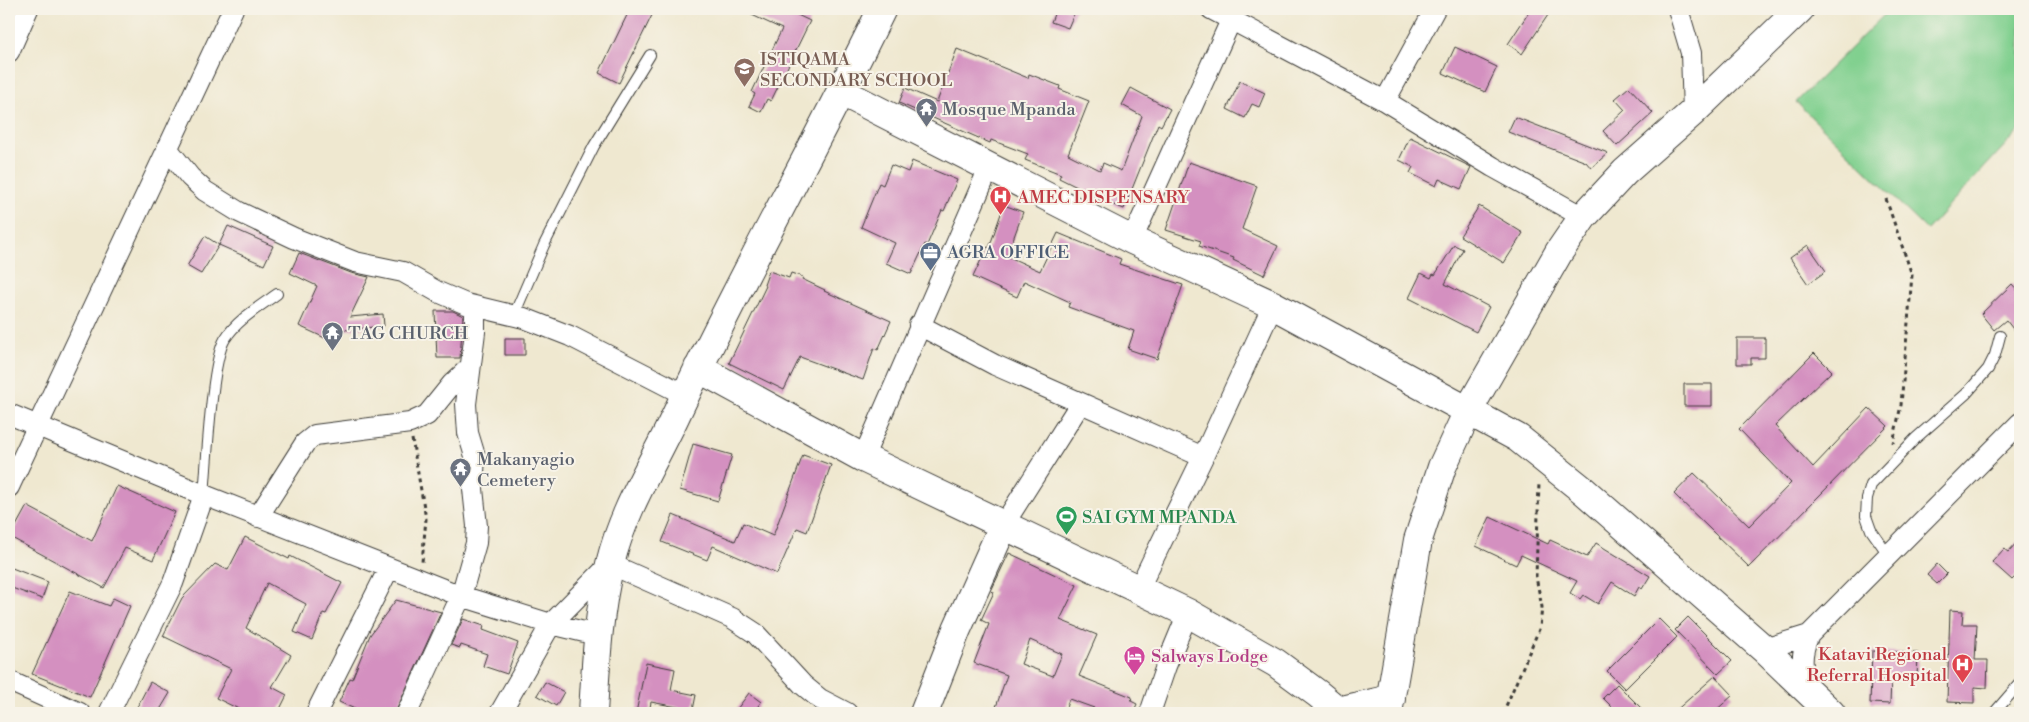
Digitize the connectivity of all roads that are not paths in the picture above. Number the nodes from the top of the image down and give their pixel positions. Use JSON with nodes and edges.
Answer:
{"nodes":[{"id":1,"x":28,"y":9,"type":"edge"},
{"id":2,"x":232,"y":9,"type":"edge"},
{"id":3,"x":882,"y":9,"type":"edge"},
{"id":4,"x":1211,"y":9,"type":"edge"},
{"id":5,"x":1435,"y":9,"type":"edge"},
{"id":6,"x":1678,"y":9,"type":"edge"},
{"id":7,"x":1800,"y":9,"type":"edge"},
{"id":8,"x":1233,"y":14,"type":"edge"},
{"id":9,"x":9,"y":52,"type":"edge"},
{"id":10,"x":650,"y":55,"type":"dead end"},
{"id":11,"x":842,"y":92,"type":"junction"},
{"id":12,"x":1385,"y":101,"type":"junction"},
{"id":13,"x":1693,"y":112,"type":"junction"},
{"id":14,"x":167,"y":148,"type":"junction"},
{"id":15,"x":989,"y":168,"type":"junction"},
{"id":16,"x":1583,"y":217,"type":"junction"},
{"id":17,"x":1132,"y":240,"type":"junction"},
{"id":18,"x":277,"y":294,"type":"dead end"},
{"id":19,"x":1273,"y":305,"type":"junction"},
{"id":20,"x":475,"y":307,"type":"junction"},
{"id":21,"x":514,"y":315,"type":"junction"},
{"id":22,"x":919,"y":325,"type":"junction"},
{"id":23,"x":2000,"y":336,"type":"dead end"},
{"id":24,"x":470,"y":368,"type":"junction"},
{"id":25,"x":698,"y":368,"type":"junction"},
{"id":26,"x":685,"y":395,"type":"junction"},
{"id":27,"x":1080,"y":404,"type":"junction"},
{"id":28,"x":1469,"y":409,"type":"junction"},
{"id":29,"x":9,"y":414,"type":"edge"},
{"id":30,"x":2020,"y":424,"type":"edge"},
{"id":31,"x":38,"y":425,"type":"junction"},
{"id":32,"x":863,"y":458,"type":"junction"},
{"id":33,"x":1203,"y":458,"type":"junction"},
{"id":34,"x":9,"y":487,"type":"edge"},
{"id":35,"x":204,"y":496,"type":"junction"},
{"id":36,"x":258,"y":517,"type":"junction"},
{"id":37,"x":1004,"y":524,"type":"junction"},
{"id":38,"x":1888,"y":554,"type":"junction"},
{"id":39,"x":610,"y":564,"type":"junction"},
{"id":40,"x":389,"y":568,"type":"junction"},
{"id":41,"x":1139,"y":588,"type":"junction"},
{"id":42,"x":462,"y":596,"type":"junction"},
{"id":43,"x":1188,"y":613,"type":"junction"},
{"id":44,"x":551,"y":624,"type":"junction"},
{"id":45,"x":597,"y":635,"type":"junction"},
{"id":46,"x":1809,"y":635,"type":"junction"},
{"id":47,"x":1764,"y":649,"type":"junction"},
{"id":48,"x":9,"y":681,"type":"edge"},
{"id":49,"x":2020,"y":683,"type":"edge"},
{"id":50,"x":1810,"y":692,"type":"junction"},
{"id":51,"x":1389,"y":706,"type":"edge"},
{"id":52,"x":1339,"y":712,"type":"edge"},
{"id":53,"x":80,"y":713,"type":"edge"},
{"id":54,"x":108,"y":713,"type":"edge"},
{"id":55,"x":316,"y":713,"type":"edge"},
{"id":56,"x":407,"y":713,"type":"edge"},
{"id":57,"x":500,"y":713,"type":"edge"},
{"id":58,"x":593,"y":713,"type":"edge"},
{"id":59,"x":847,"y":713,"type":"edge"},
{"id":60,"x":924,"y":713,"type":"edge"},
{"id":61,"x":1150,"y":713,"type":"edge"},
{"id":62,"x":1831,"y":713,"type":"edge"},
{"id":63,"x":1994,"y":713,"type":"edge"}],
"edges":[{"from":1,"to":9,"type":"street"},
{"from":2,"to":14,"type":"street"},
{"from":3,"to":11,"type":"street"},
{"from":4,"to":8,"type":"street"},
{"from":5,"to":12,"type":"street"},
{"from":6,"to":13,"type":"street"},
{"from":7,"to":13,"type":"street"},
{"from":8,"to":12,"type":"street"},
{"from":8,"to":17,"type":"street"},
{"from":10,"to":21,"type":"lane"},
{"from":11,"to":15,"type":"street"},
{"from":11,"to":25,"type":"street"},
{"from":12,"to":16,"type":"street"},
{"from":13,"to":16,"type":"street"},
{"from":14,"to":20,"type":"street"},
{"from":14,"to":31,"type":"street"},
{"from":15,"to":17,"type":"street"},
{"from":15,"to":22,"type":"street"},
{"from":16,"to":28,"type":"street"},
{"from":17,"to":19,"type":"street"},
{"from":18,"to":35,"type":"lane"},
{"from":19,"to":28,"type":"street"},
{"from":19,"to":33,"type":"street"},
{"from":20,"to":21,"type":"street"},
{"from":20,"to":24,"type":"street"},
{"from":21,"to":26,"type":"street"},
{"from":22,"to":27,"type":"street"},
{"from":22,"to":32,"type":"street"},
{"from":23,"to":38,"type":"lane"},
{"from":24,"to":36,"type":"street"},
{"from":24,"to":42,"type":"street"},
{"from":25,"to":26,"type":"street"},
{"from":25,"to":32,"type":"street"},
{"from":26,"to":39,"type":"street"},
{"from":27,"to":33,"type":"street"},
{"from":27,"to":37,"type":"street"},
{"from":28,"to":47,"type":"street"},
{"from":28,"to":51,"type":"street"},
{"from":29,"to":31,"type":"street"},
{"from":30,"to":38,"type":"street"},
{"from":31,"to":34,"type":"street"},
{"from":31,"to":35,"type":"street"},
{"from":32,"to":37,"type":"street"},
{"from":33,"to":41,"type":"street"},
{"from":35,"to":36,"type":"street"},
{"from":35,"to":54,"type":"street"},
{"from":36,"to":40,"type":"street"},
{"from":37,"to":41,"type":"street"},
{"from":37,"to":60,"type":"street"},
{"from":38,"to":46,"type":"street"},
{"from":39,"to":44,"type":"street"},
{"from":39,"to":45,"type":"street"},
{"from":39,"to":59,"type":"street"},
{"from":40,"to":42,"type":"street"},
{"from":40,"to":55,"type":"street"},
{"from":41,"to":43,"type":"street"},
{"from":42,"to":44,"type":"street"},
{"from":42,"to":56,"type":"street"},
{"from":43,"to":52,"type":"street"},
{"from":43,"to":61,"type":"street"},
{"from":44,"to":45,"type":"street"},
{"from":44,"to":57,"type":"street"},
{"from":45,"to":58,"type":"street"},
{"from":46,"to":47,"type":"street"},
{"from":46,"to":50,"type":"street"},
{"from":47,"to":50,"type":"street"},
{"from":48,"to":53,"type":"street"},
{"from":49,"to":63,"type":"lane"},
{"from":50,"to":62,"type":"street"},
{"from":51,"to":52,"type":"street"}]}
